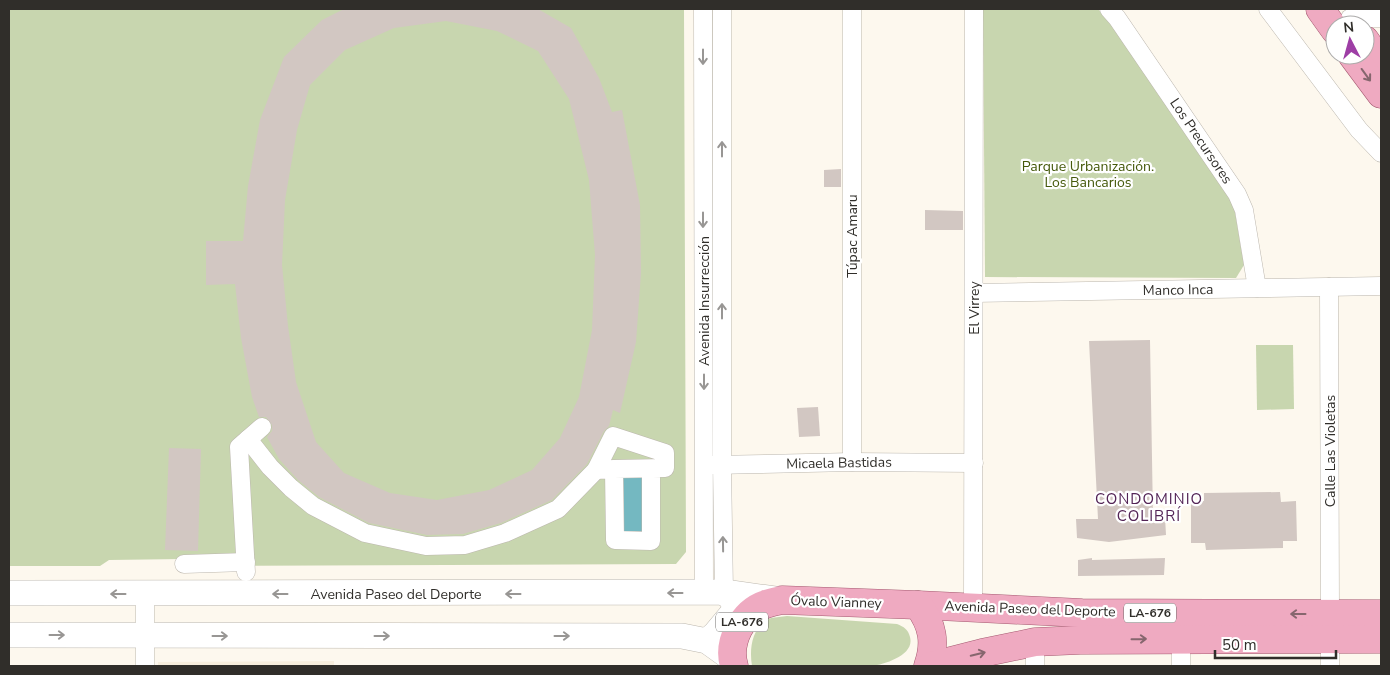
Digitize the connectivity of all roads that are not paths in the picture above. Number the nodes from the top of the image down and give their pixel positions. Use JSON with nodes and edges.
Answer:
{"nodes":[{"id":1,"x":703,"y":9,"type":"edge"},
{"id":2,"x":722,"y":9,"type":"edge"},
{"id":3,"x":852,"y":9,"type":"edge"},
{"id":4,"x":974,"y":9,"type":"edge"},
{"id":5,"x":1109,"y":9,"type":"edge"},
{"id":6,"x":1268,"y":9,"type":"edge"},
{"id":7,"x":1320,"y":9,"type":"edge"},
{"id":8,"x":1339,"y":15,"type":"edge"},
{"id":9,"x":1375,"y":51,"type":"edge"},
{"id":10,"x":1381,"y":63,"type":"edge"},
{"id":11,"x":1359,"y":65,"type":"edge"},
{"id":12,"x":1381,"y":94,"type":"edge"},
{"id":13,"x":1381,"y":153,"type":"edge"},
{"id":14,"x":1381,"y":286,"type":"edge"},
{"id":15,"x":1329,"y":287,"type":"junction"},
{"id":16,"x":1257,"y":288,"type":"junction"},
{"id":17,"x":974,"y":293,"type":"junction"},
{"id":18,"x":262,"y":427,"type":"dead end"},
{"id":19,"x":248,"y":440,"type":"junction"},
{"id":20,"x":852,"y":462,"type":"junction"},
{"id":21,"x":974,"y":463,"type":"junction"},
{"id":22,"x":704,"y":465,"type":"junction"},
{"id":23,"x":722,"y":465,"type":"junction"},
{"id":24,"x":614,"y":469,"type":"junction"},
{"id":25,"x":651,"y":469,"type":"junction"},
{"id":26,"x":596,"y":470,"type":"junction"},
{"id":27,"x":184,"y":564,"type":"dead end"},
{"id":28,"x":9,"y":593,"type":"edge"},
{"id":29,"x":144,"y":593,"type":"junction"},
{"id":30,"x":714,"y":593,"type":"junction"},
{"id":31,"x":782,"y":600,"type":"junction"},
{"id":32,"x":918,"y":605,"type":"junction"},
{"id":33,"x":973,"y":608,"type":"junction"},
{"id":34,"x":1381,"y":614,"type":"edge"},
{"id":35,"x":1330,"y":627,"type":"junction"},
{"id":36,"x":9,"y":635,"type":"edge"},
{"id":37,"x":144,"y":636,"type":"junction"},
{"id":38,"x":1181,"y":638,"type":"junction"},
{"id":39,"x":1381,"y":639,"type":"edge"},
{"id":40,"x":706,"y":641,"type":"junction"},
{"id":41,"x":1035,"y":654,"type":"edge"},
{"id":42,"x":733,"y":664,"type":"edge"},
{"id":43,"x":144,"y":666,"type":"edge"},
{"id":44,"x":930,"y":666,"type":"edge"},
{"id":45,"x":1181,"y":666,"type":"edge"},
{"id":46,"x":1330,"y":666,"type":"edge"}],
"edges":[{"from":1,"to":22,"type":"street","name":"Avenida Insurrección","one_way":true},
{"from":23,"to":2,"type":"street","name":"Avenida Insurrección","one_way":true},
{"from":3,"to":20,"type":"street","name":"Túpac Amaru"},
{"from":4,"to":17,"type":"street","name":"El Virrey"},
{"from":5,"to":16,"type":"street","name":"Los Precursores"},
{"from":6,"to":13,"type":"street"},
{"from":7,"to":8,"type":"main road"},
{"from":9,"to":10,"type":"main road"},
{"from":11,"to":12,"type":"main road","one_way":true},
{"from":14,"to":15,"type":"street","name":"Manco Inca"},
{"from":15,"to":16,"type":"street","name":"Manco Inca"},
{"from":15,"to":35,"type":"street","name":"Calle Las Violetas"},
{"from":16,"to":17,"type":"street","name":"Manco Inca"},
{"from":17,"to":21,"type":"street","name":"El Virrey"},
{"from":18,"to":19,"type":"street"},
{"from":19,"to":26,"type":"street"},
{"from":19,"to":27,"type":"street"},
{"from":20,"to":21,"type":"street","name":"Micaela Bastidas"},
{"from":20,"to":23,"type":"street","name":"Micaela Bastidas"},
{"from":21,"to":33,"type":"street","name":"El Virrey"},
{"from":22,"to":23,"type":"street","name":"Micaela Bastidas"},
{"from":22,"to":30,"type":"street","name":"Avenida Insurrección"},
{"from":30,"to":23,"type":"street","name":"Avenida Insurrección","one_way":true},
{"from":24,"to":25,"type":"street"},
{"from":24,"to":25,"type":"street"},
{"from":24,"to":26,"type":"street"},
{"from":25,"to":26,"type":"street"},
{"from":29,"to":28,"type":"main road","name":"Avenida Paseo del Deporte","one_way":true},
{"from":30,"to":29,"type":"main road","name":"Avenida Paseo del Deporte","one_way":true},
{"from":29,"to":37,"type":"street"},
{"from":30,"to":31,"type":"main road","name":"Avenida Paseo del Deporte"},
{"from":30,"to":40,"type":"main road"},
{"from":31,"to":32,"type":"main road","name":"Óvalo Vianney","number":"LA-676"},
{"from":31,"to":42,"type":"main road","name":"Óvalo Vianney","number":"LA-676"},
{"from":32,"to":33,"type":"main road","name":"Avenida Paseo del Deporte","number":"LA-676"},
{"from":32,"to":44,"type":"main road","number":"LA-676"},
{"from":35,"to":33,"type":"main road","name":"Avenida Paseo del Deporte","number":"LA-676","one_way":true},
{"from":34,"to":35,"type":"main road","name":"Avenida Paseo del Deporte","number":"LA-676"},
{"from":35,"to":38,"type":"main road","name":"Avenida Paseo del Deporte","number":"LA-676"},
{"from":35,"to":39,"type":"main road","name":"Avenida Paseo del Deporte","number":"LA-676"},
{"from":35,"to":46,"type":"street","name":"Calle Las Violetas"},
{"from":36,"to":37,"type":"main road","one_way":true},
{"from":37,"to":40,"type":"main road","one_way":true},
{"from":37,"to":43,"type":"street"},
{"from":41,"to":38,"type":"main road","name":"Avenida Paseo del Deporte","number":"LA-676","one_way":true},
{"from":38,"to":45,"type":"street"},
{"from":40,"to":42,"type":"main road"},
{"from":44,"to":41,"type":"main road","name":"Avenida Paseo del Deporte","number":"LA-676","one_way":true}]}
